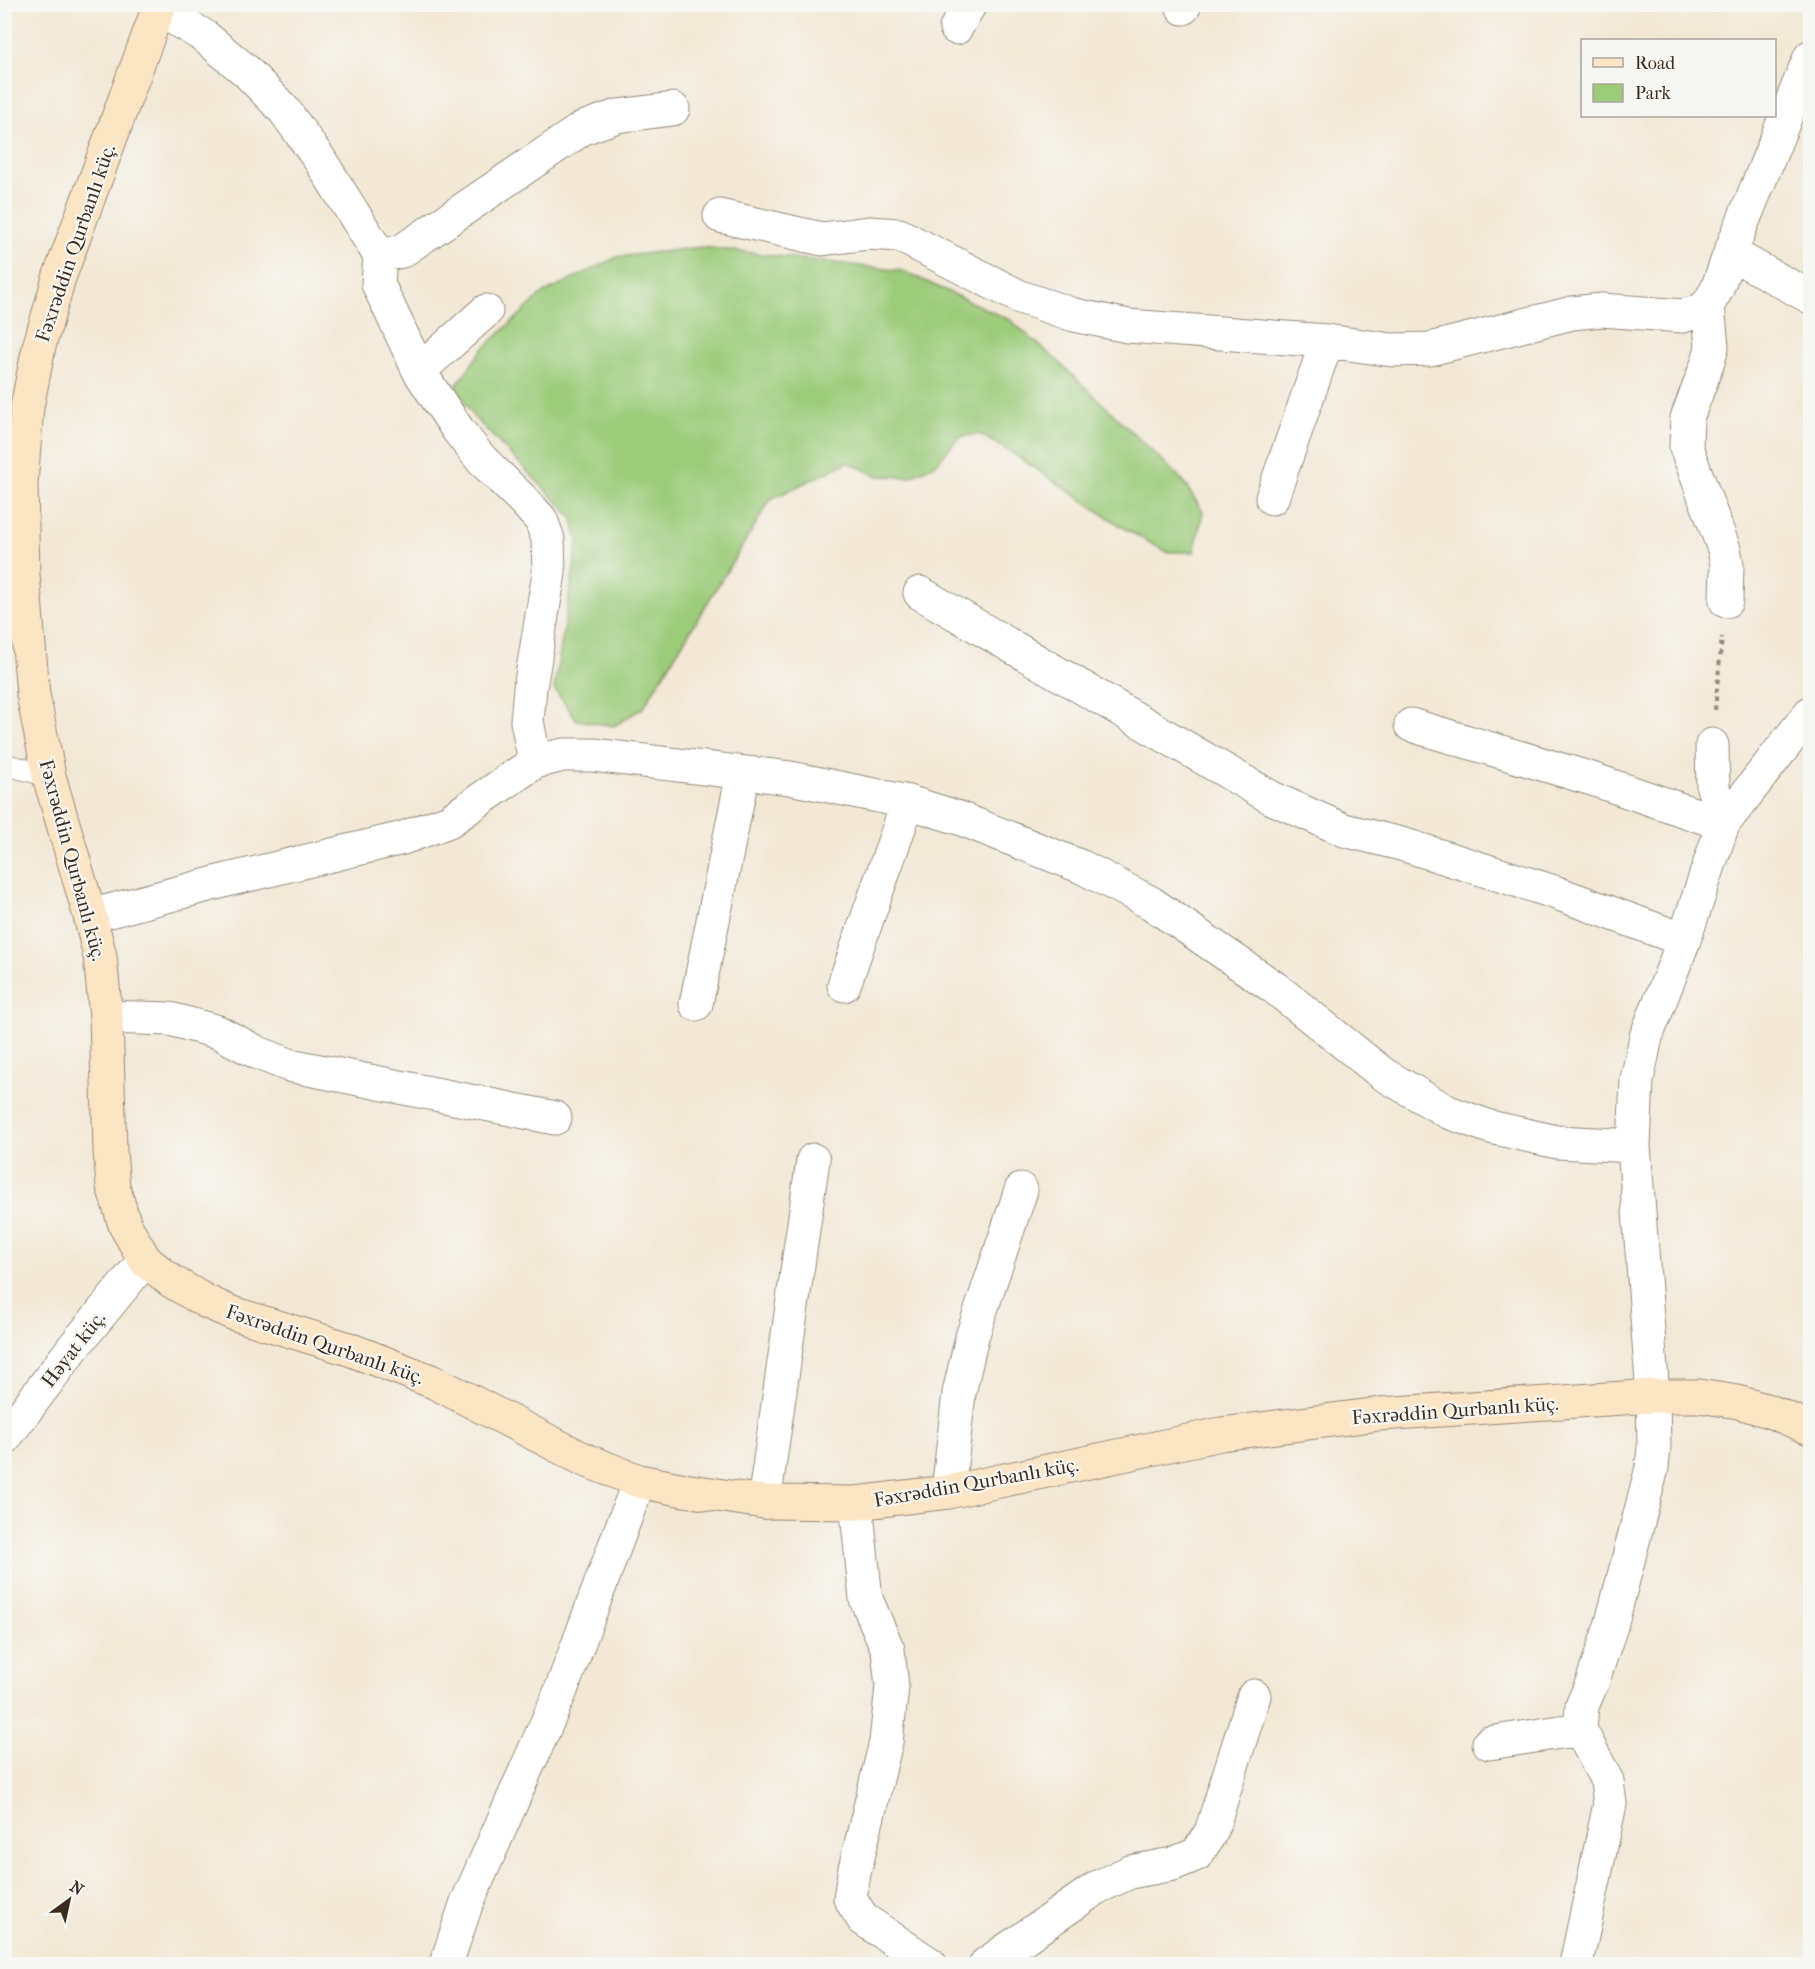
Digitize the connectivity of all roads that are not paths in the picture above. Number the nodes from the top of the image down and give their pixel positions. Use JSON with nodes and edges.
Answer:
{"nodes":[{"id":1,"x":158,"y":7,"type":"edge"},
{"id":2,"x":1810,"y":57,"type":"edge"},
{"id":3,"x":673,"y":110,"type":"dead end"},
{"id":4,"x":720,"y":216,"type":"dead end"},
{"id":5,"x":1730,"y":253,"type":"junction"},
{"id":6,"x":380,"y":256,"type":"junction"},
{"id":7,"x":1810,"y":297,"type":"edge"},
{"id":8,"x":1708,"y":305,"type":"junction"},
{"id":9,"x":486,"y":311,"type":"dead end"},
{"id":10,"x":1327,"y":341,"type":"junction"},
{"id":11,"x":419,"y":371,"type":"junction"},
{"id":12,"x":1272,"y":498,"type":"dead end"},
{"id":13,"x":920,"y":593,"type":"dead end"},
{"id":14,"x":1726,"y":600,"type":"road end"},
{"id":15,"x":1810,"y":713,"type":"edge"},
{"id":16,"x":1411,"y":725,"type":"dead end"},
{"id":17,"x":1712,"y":745,"type":"road end"},
{"id":18,"x":535,"y":762,"type":"junction"},
{"id":19,"x":4,"y":764,"type":"edge"},
{"id":20,"x":743,"y":773,"type":"junction"},
{"id":21,"x":49,"y":776,"type":"junction"},
{"id":22,"x":908,"y":802,"type":"junction"},
{"id":23,"x":1723,"y":824,"type":"junction"},
{"id":24,"x":90,"y":916,"type":"junction"},
{"id":25,"x":1684,"y":940,"type":"junction"},
{"id":26,"x":844,"y":985,"type":"dead end"},
{"id":27,"x":696,"y":1004,"type":"dead end"},
{"id":28,"x":106,"y":1017,"type":"junction"},
{"id":29,"x":555,"y":1118,"type":"dead end"},
{"id":30,"x":1634,"y":1146,"type":"junction"},
{"id":31,"x":813,"y":1160,"type":"dead end"},
{"id":32,"x":1022,"y":1190,"type":"dead end"},
{"id":33,"x":145,"y":1260,"type":"junction"},
{"id":34,"x":1653,"y":1396,"type":"junction"},
{"id":35,"x":1810,"y":1428,"type":"edge"},
{"id":36,"x":4,"y":1439,"type":"edge"},
{"id":37,"x":639,"y":1481,"type":"junction"},
{"id":38,"x":948,"y":1492,"type":"junction"},
{"id":39,"x":764,"y":1502,"type":"junction"},
{"id":40,"x":856,"y":1503,"type":"junction"},
{"id":41,"x":1254,"y":1696,"type":"dead end"},
{"id":42,"x":1580,"y":1729,"type":"junction"},
{"id":43,"x":1489,"y":1743,"type":"dead end"},
{"id":44,"x":446,"y":1965,"type":"edge"},
{"id":45,"x":930,"y":1965,"type":"edge"},
{"id":46,"x":986,"y":1965,"type":"edge"},
{"id":47,"x":1576,"y":1965,"type":"edge"}],
"edges":[{"from":1,"to":6,"type":"street"},
{"from":1,"to":21,"type":"street","name":"Fəxrəddin Qurbanlı küç."},
{"from":2,"to":5,"type":"street"},
{"from":3,"to":6,"type":"street"},
{"from":4,"to":10,"type":"street"},
{"from":5,"to":7,"type":"street"},
{"from":5,"to":8,"type":"street"},
{"from":6,"to":11,"type":"street"},
{"from":8,"to":10,"type":"street"},
{"from":8,"to":14,"type":"street"},
{"from":9,"to":11,"type":"street"},
{"from":10,"to":12,"type":"street"},
{"from":11,"to":18,"type":"street"},
{"from":13,"to":25,"type":"street"},
{"from":15,"to":23,"type":"street"},
{"from":16,"to":23,"type":"street"},
{"from":17,"to":23,"type":"street"},
{"from":18,"to":20,"type":"street"},
{"from":18,"to":24,"type":"street"},
{"from":19,"to":21,"type":"lane"},
{"from":20,"to":22,"type":"street"},
{"from":20,"to":27,"type":"street"},
{"from":21,"to":24,"type":"street","name":"Fəxrəddin Qurbanlı küç."},
{"from":22,"to":26,"type":"street"},
{"from":22,"to":30,"type":"street"},
{"from":23,"to":25,"type":"street"},
{"from":24,"to":28,"type":"street","name":"Fəxrəddin Qurbanlı küç."},
{"from":25,"to":30,"type":"street"},
{"from":28,"to":29,"type":"street"},
{"from":28,"to":33,"type":"street","name":"Fəxrəddin Qurbanlı küç."},
{"from":30,"to":34,"type":"street"},
{"from":31,"to":39,"type":"street"},
{"from":32,"to":38,"type":"street"},
{"from":33,"to":36,"type":"street","name":"Həyat küç."},
{"from":33,"to":37,"type":"street","name":"Fəxrəddin Qurbanlı küç."},
{"from":34,"to":35,"type":"street","name":"Fəxrəddin Qurbanlı küç."},
{"from":34,"to":38,"type":"street","name":"Fəxrəddin Qurbanlı küç."},
{"from":34,"to":42,"type":"street"},
{"from":37,"to":39,"type":"street","name":"Fəxrəddin Qurbanlı küç."},
{"from":37,"to":44,"type":"street"},
{"from":38,"to":40,"type":"street","name":"Fəxrəddin Qurbanlı küç."},
{"from":39,"to":40,"type":"street","name":"Fəxrəddin Qurbanlı küç."},
{"from":40,"to":45,"type":"street"},
{"from":41,"to":46,"type":"street"},
{"from":42,"to":43,"type":"street"},
{"from":42,"to":47,"type":"street"}]}
